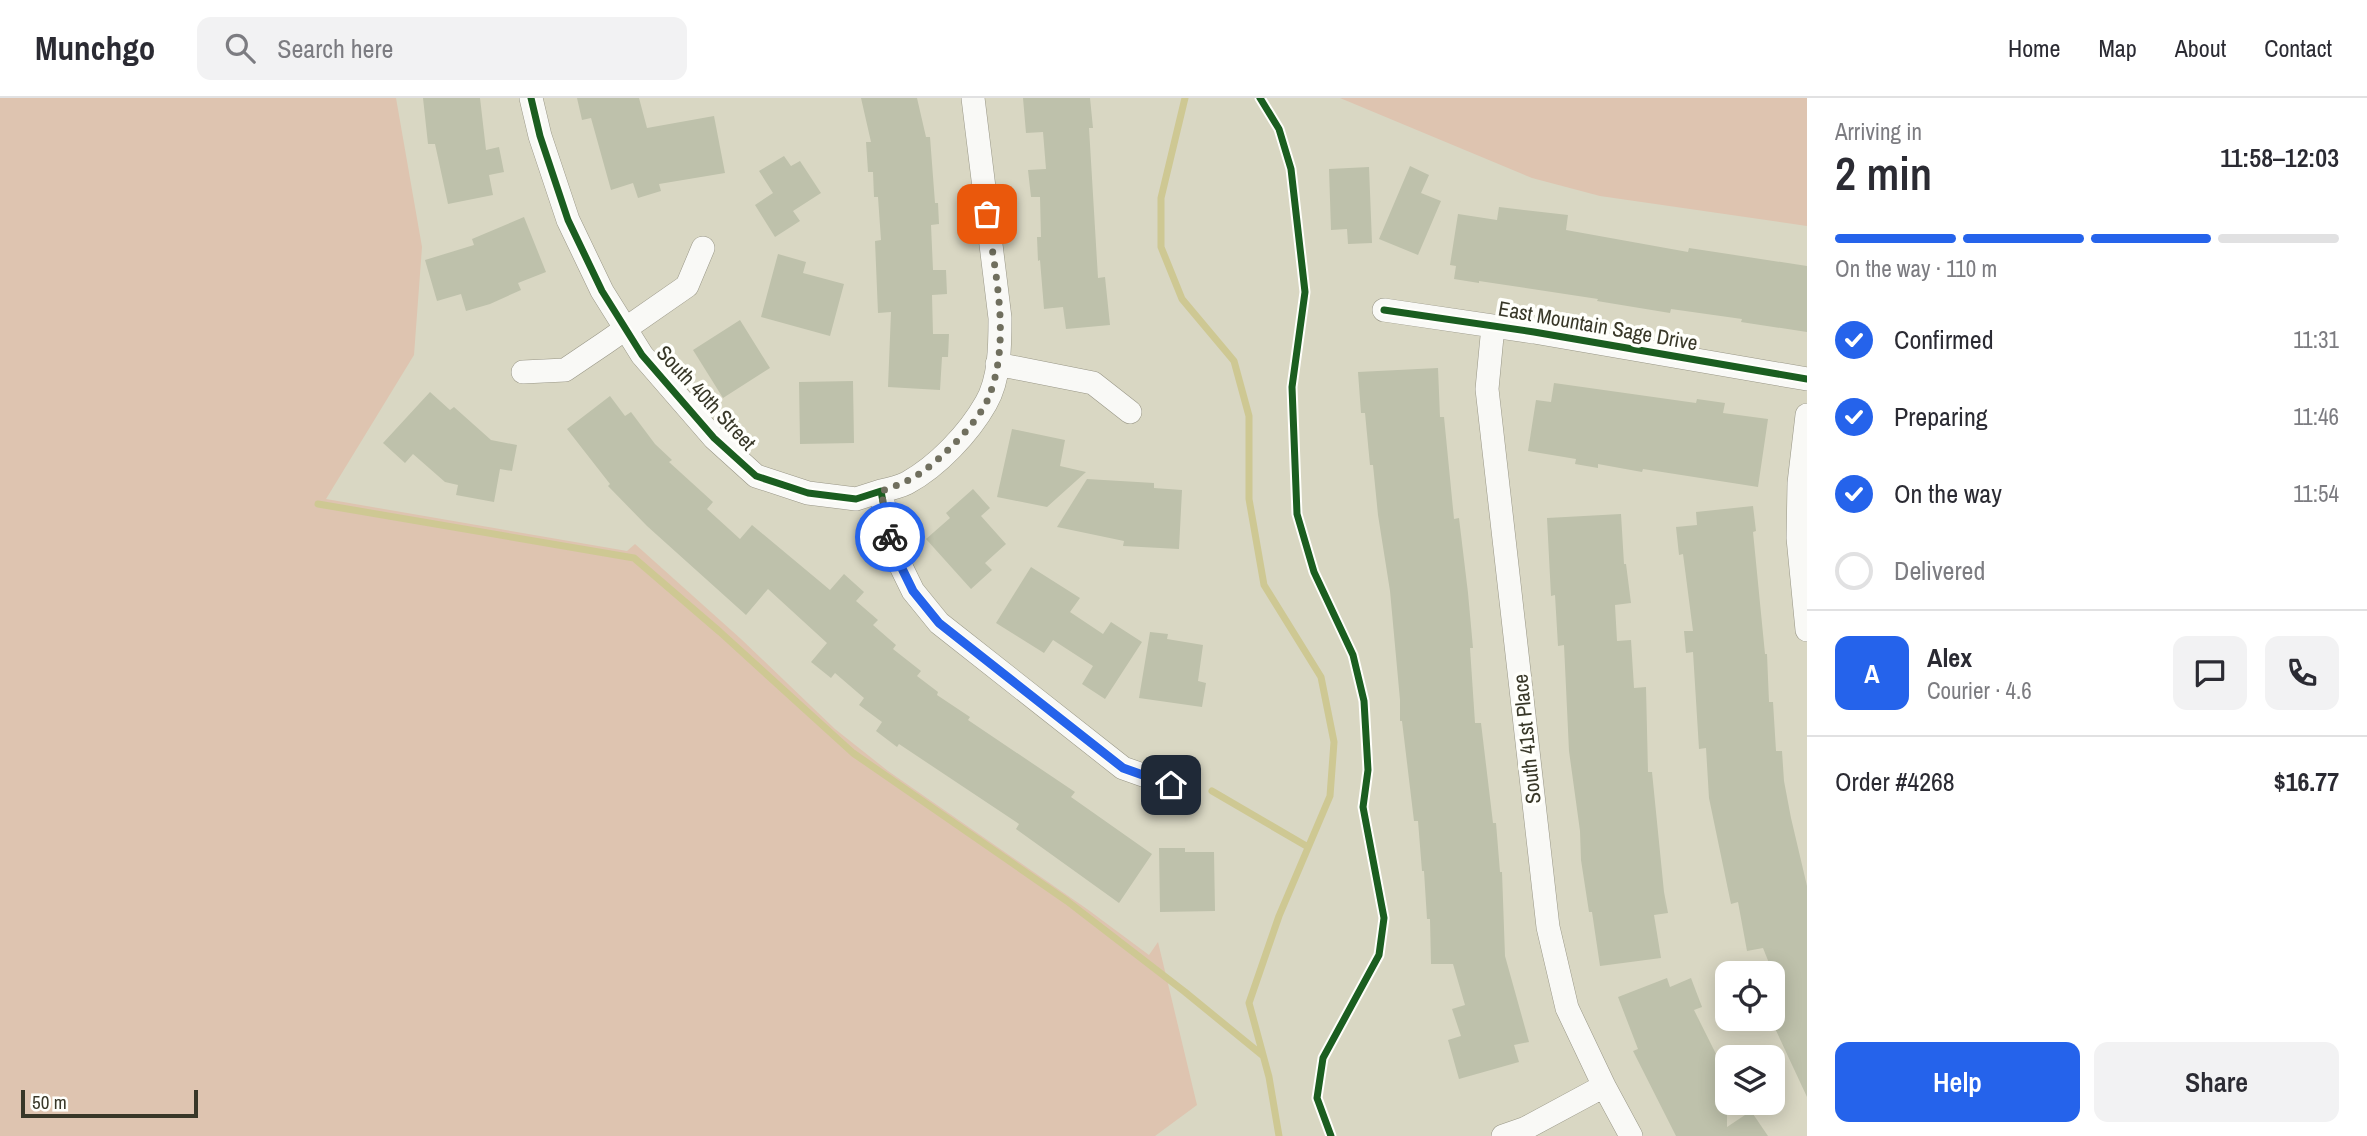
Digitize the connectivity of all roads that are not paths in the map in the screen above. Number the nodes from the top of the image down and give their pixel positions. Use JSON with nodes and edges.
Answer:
{"nodes":[{"id":1,"x":531,"y":98,"type":"edge"},
{"id":2,"x":973,"y":98,"type":"edge"},
{"id":3,"x":703,"y":248,"type":"dead end"},
{"id":4,"x":1384,"y":310,"type":"dead end"},
{"id":5,"x":1493,"y":327,"type":"junction"},
{"id":6,"x":626,"y":328,"type":"junction"},
{"id":7,"x":997,"y":363,"type":"junction"},
{"id":8,"x":523,"y":372,"type":"dead end"},
{"id":9,"x":1807,"y":379,"type":"edge"},
{"id":10,"x":1130,"y":412,"type":"dead end"},
{"id":11,"x":1807,"y":415,"type":"edge"},
{"id":12,"x":881,"y":491,"type":"junction"},
{"id":13,"x":1807,"y":630,"type":"edge"},
{"id":14,"x":1171,"y":785,"type":"dead end"},
{"id":15,"x":1604,"y":1086,"type":"junction"},
{"id":16,"x":1503,"y":1136,"type":"edge"},
{"id":17,"x":1631,"y":1136,"type":"edge"}],
"edges":[{"from":1,"to":6,"type":"street","name":"South 40th Street"},
{"from":2,"to":7,"type":"street","name":"South 40th Street"},
{"from":3,"to":6,"type":"street"},
{"from":4,"to":5,"type":"street","name":"East Mountain Sage Drive"},
{"from":5,"to":9,"type":"street","name":"East Mountain Sage Drive"},
{"from":5,"to":15,"type":"street","name":"South 41st Place"},
{"from":6,"to":8,"type":"street"},
{"from":6,"to":12,"type":"street","name":"South 40th Street"},
{"from":7,"to":10,"type":"street"},
{"from":7,"to":12,"type":"street","name":"South 40th Street"},
{"from":11,"to":13,"type":"street"},
{"from":12,"to":14,"type":"street"},
{"from":15,"to":16,"type":"street"},
{"from":15,"to":17,"type":"street","name":"South 41st Place"}]}
